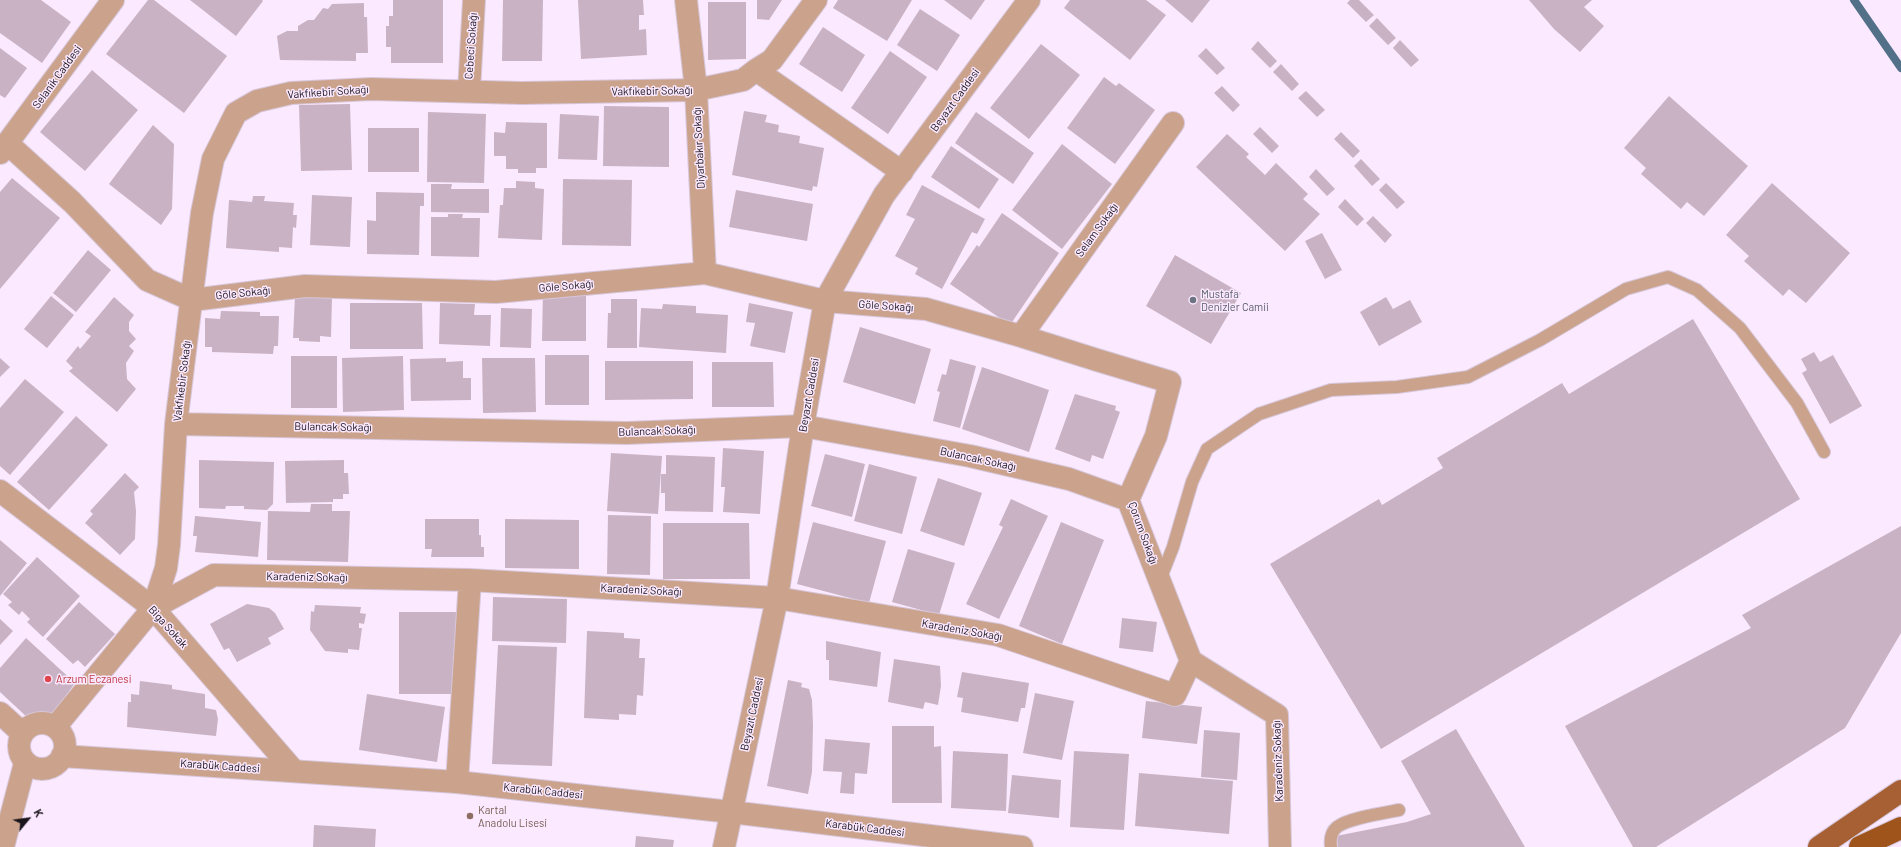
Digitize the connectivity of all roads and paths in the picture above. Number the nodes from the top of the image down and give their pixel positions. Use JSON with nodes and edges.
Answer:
{"nodes":[{"id":1,"x":113,"y":0,"type":"edge"},
{"id":2,"x":474,"y":0,"type":"edge"},
{"id":3,"x":686,"y":0,"type":"edge"},
{"id":4,"x":816,"y":0,"type":"edge"},
{"id":5,"x":1029,"y":0,"type":"edge"},
{"id":6,"x":756,"y":70,"type":"junction"},
{"id":7,"x":696,"y":90,"type":"junction"},
{"id":8,"x":468,"y":91,"type":"junction"},
{"id":9,"x":1173,"y":123,"type":"dead end"},
{"id":10,"x":4,"y":149,"type":"edge"},
{"id":11,"x":902,"y":172,"type":"junction"},
{"id":12,"x":705,"y":273,"type":"junction"},
{"id":13,"x":192,"y":300,"type":"junction"},
{"id":14,"x":826,"y":301,"type":"junction"},
{"id":15,"x":1022,"y":336,"type":"junction"},
{"id":16,"x":1170,"y":382,"type":"joint"},
{"id":17,"x":176,"y":424,"type":"junction"},
{"id":18,"x":803,"y":426,"type":"junction"},
{"id":19,"x":1824,"y":452,"type":"dead end"},
{"id":20,"x":0,"y":491,"type":"edge"},
{"id":21,"x":1128,"y":500,"type":"junction"},
{"id":22,"x":470,"y":580,"type":"junction"},
{"id":23,"x":1160,"y":580,"type":"junction"},
{"id":24,"x":777,"y":598,"type":"junction"},
{"id":25,"x":153,"y":608,"type":"junction"},
{"id":26,"x":1191,"y":661,"type":"junction"},
{"id":27,"x":0,"y":713,"type":"edge"},
{"id":28,"x":56,"y":726,"type":"junction"},
{"id":29,"x":22,"y":733,"type":"junction"},
{"id":30,"x":62,"y":756,"type":"junction"},
{"id":31,"x":25,"y":763,"type":"junction"},
{"id":32,"x":294,"y":771,"type":"junction"},
{"id":33,"x":457,"y":782,"type":"junction"},
{"id":34,"x":1901,"y":791,"type":"edge"},
{"id":35,"x":1399,"y":810,"type":"dead end"},
{"id":36,"x":731,"y":812,"type":"junction"},
{"id":37,"x":1901,"y":828,"type":"edge"},
{"id":38,"x":3,"y":847,"type":"edge"},
{"id":39,"x":724,"y":847,"type":"edge"},
{"id":40,"x":1022,"y":847,"type":"edge"},
{"id":41,"x":1280,"y":847,"type":"edge"},
{"id":42,"x":1331,"y":847,"type":"edge"},
{"id":43,"x":1819,"y":847,"type":"edge"},
{"id":44,"x":1860,"y":847,"type":"edge"}],
"edges":[{"from":1,"to":10,"type":"street","name":"Selanik Caddesi"},
{"from":2,"to":8,"type":"street","name":"Cebeci Sokağı"},
{"from":3,"to":7,"type":"street","name":"Diyarbakır Sokağı"},
{"from":4,"to":6,"type":"street","name":"Vakfıkebir Sokağı"},
{"from":5,"to":11,"type":"street","name":"Beyazıt Caddesi"},
{"from":6,"to":7,"type":"street","name":"Vakfıkebir Sokağı"},
{"from":6,"to":11,"type":"street"},
{"from":7,"to":8,"type":"street","name":"Vakfıkebir Sokağı"},
{"from":7,"to":12,"type":"street","name":"Diyarbakır Sokağı"},
{"from":8,"to":13,"type":"street","name":"Vakfıkebir Sokağı"},
{"from":9,"to":15,"type":"street","name":"Selam Sokağı"},
{"from":10,"to":13,"type":"street"},
{"from":11,"to":14,"type":"street","name":"Beyazıt Caddesi"},
{"from":12,"to":13,"type":"street","name":"Göle Sokağı"},
{"from":12,"to":14,"type":"street","name":"Göle Sokağı"},
{"from":13,"to":17,"type":"street","name":"Vakfıkebir Sokağı"},
{"from":14,"to":15,"type":"street","name":"Göle Sokağı"},
{"from":14,"to":18,"type":"street","name":"Beyazıt Caddesi"},
{"from":15,"to":16,"type":"street","name":"Göle Sokağı"},
{"from":16,"to":21,"type":"street","name":"Çorum Sokağı"},
{"from":17,"to":18,"type":"street","name":"Bulancak Sokağı"},
{"from":17,"to":25,"type":"street","name":"Vakfıkebir Sokağı"},
{"from":18,"to":21,"type":"street","name":"Bulancak Sokağı"},
{"from":18,"to":24,"type":"street","name":"Beyazıt Caddesi"},
{"from":19,"to":23,"type":"lane"},
{"from":20,"to":25,"type":"street","name":"Biga Sokak"},
{"from":21,"to":23,"type":"street","name":"Çorum Sokağı"},
{"from":22,"to":24,"type":"street","name":"Karadeniz Sokağı"},
{"from":22,"to":25,"type":"street","name":"Karadeniz Sokağı"},
{"from":22,"to":33,"type":"street"},
{"from":23,"to":26,"type":"street","name":"Çorum Sokağı"},
{"from":24,"to":26,"type":"street","name":"Karadeniz Sokağı"},
{"from":24,"to":36,"type":"street","name":"Beyazıt Caddesi"},
{"from":25,"to":28,"type":"street","name":"Vakfıkebir Sokağı"},
{"from":25,"to":32,"type":"street","name":"Biga Sokak"},
{"from":26,"to":41,"type":"street","name":"Karadeniz Sokağı"},
{"from":27,"to":29,"type":"street"},
{"from":28,"to":29,"type":"street"},
{"from":28,"to":30,"type":"street"},
{"from":29,"to":31,"type":"street"},
{"from":30,"to":31,"type":"street"},
{"from":30,"to":32,"type":"street","name":"Karabük Caddesi"},
{"from":31,"to":38,"type":"street"},
{"from":32,"to":33,"type":"street","name":"Karabük Caddesi"},
{"from":33,"to":36,"type":"street","name":"Karabük Caddesi"},
{"from":34,"to":43,"type":"main road"},
{"from":35,"to":42,"type":"lane"},
{"from":36,"to":39,"type":"street","name":"Beyazıt Caddesi"},
{"from":36,"to":40,"type":"street","name":"Karabük Caddesi"},
{"from":37,"to":44,"type":"highway"}]}
